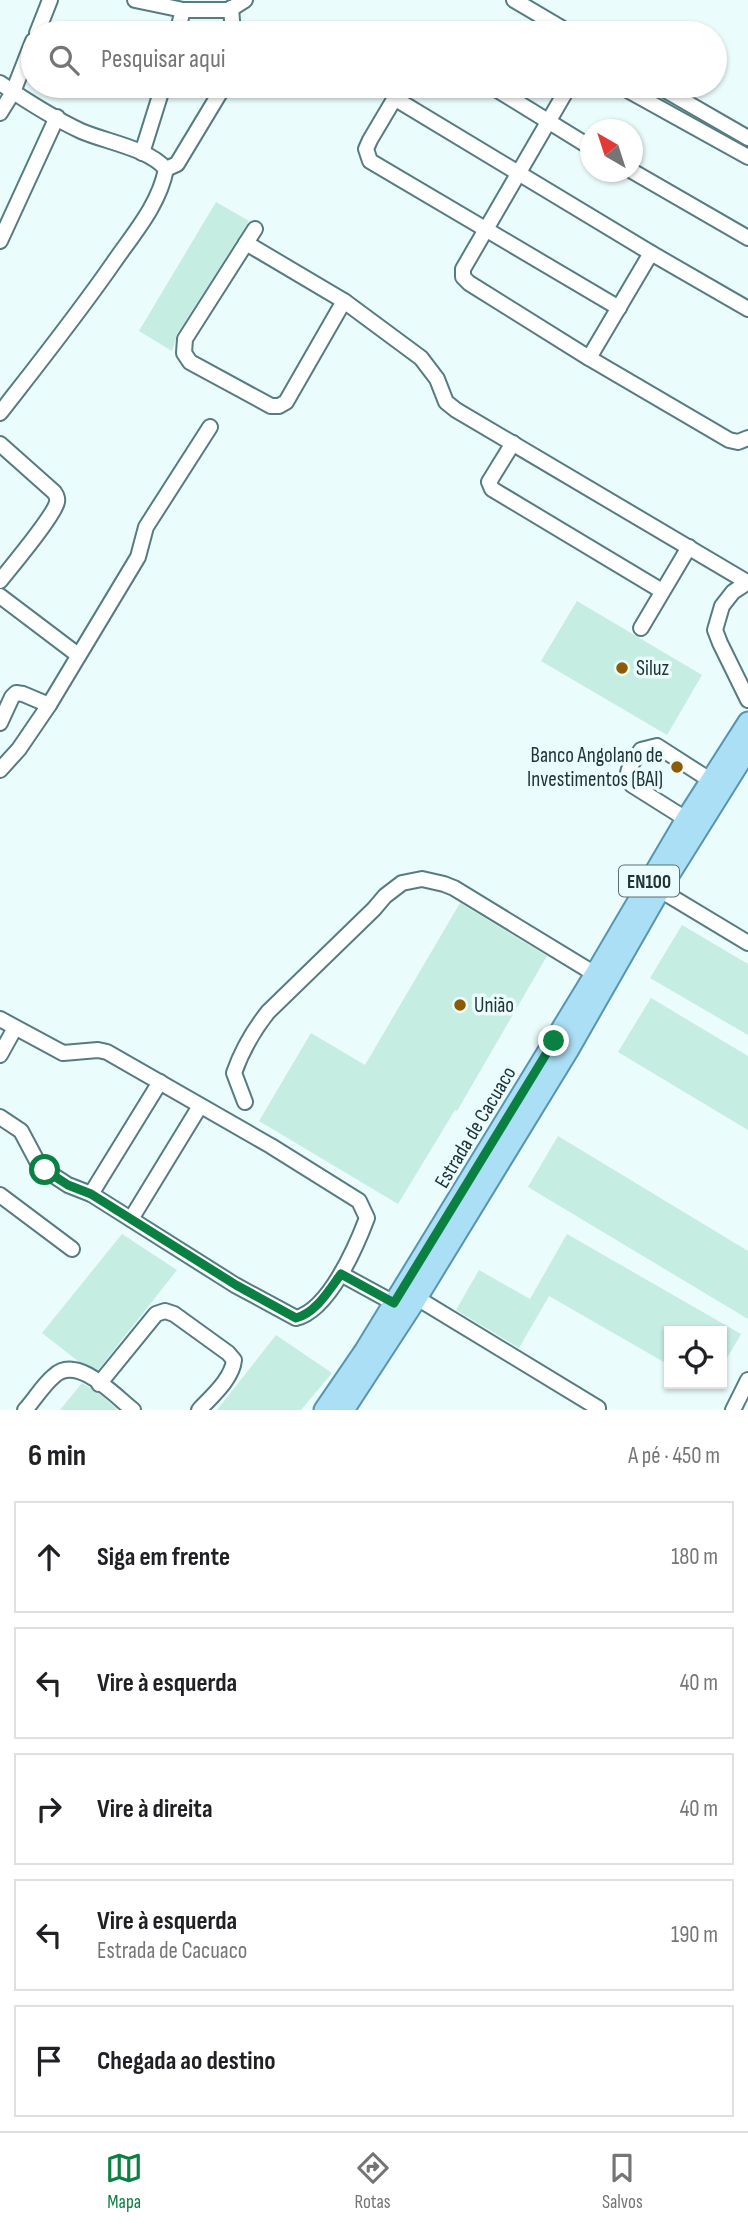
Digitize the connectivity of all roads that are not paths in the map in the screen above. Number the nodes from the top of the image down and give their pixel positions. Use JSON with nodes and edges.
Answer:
{"nodes":[{"id":1,"x":50,"y":0,"type":"edge"},
{"id":2,"x":135,"y":0,"type":"edge"},
{"id":3,"x":244,"y":0,"type":"edge"},
{"id":4,"x":514,"y":0,"type":"edge"},
{"id":5,"x":229,"y":6,"type":"edge"},
{"id":6,"x":183,"y":10,"type":"junction"},
{"id":7,"x":42,"y":21,"type":"edge"},
{"id":8,"x":180,"y":21,"type":"edge"},
{"id":9,"x":549,"y":21,"type":"edge"},
{"id":10,"x":21,"y":72,"type":"edge"},
{"id":11,"x":0,"y":83,"type":"edge"},
{"id":12,"x":13,"y":92,"type":"junction"},
{"id":13,"x":21,"y":97,"type":"edge"},
{"id":14,"x":24,"y":98,"type":"edge"},
{"id":15,"x":159,"y":98,"type":"edge"},
{"id":16,"x":216,"y":98,"type":"edge"},
{"id":17,"x":395,"y":98,"type":"edge"},
{"id":18,"x":407,"y":98,"type":"edge"},
{"id":19,"x":509,"y":98,"type":"edge"},
{"id":20,"x":562,"y":98,"type":"edge"},
{"id":21,"x":642,"y":98,"type":"edge"},
{"id":22,"x":680,"y":98,"type":"edge"},
{"id":23,"x":0,"y":113,"type":"edge"},
{"id":24,"x":57,"y":117,"type":"junction"},
{"id":25,"x":548,"y":123,"type":"junction"},
{"id":26,"x":748,"y":138,"type":"edge"},
{"id":27,"x":580,"y":141,"type":"edge"},
{"id":28,"x":142,"y":153,"type":"junction"},
{"id":29,"x":748,"y":157,"type":"edge"},
{"id":30,"x":166,"y":169,"type":"junction"},
{"id":31,"x":520,"y":173,"type":"junction"},
{"id":32,"x":643,"y":177,"type":"edge"},
{"id":33,"x":255,"y":229,"type":"dead end"},
{"id":34,"x":487,"y":230,"type":"junction"},
{"id":35,"x":748,"y":238,"type":"edge"},
{"id":36,"x":0,"y":241,"type":"edge"},
{"id":37,"x":246,"y":243,"type":"junction"},
{"id":38,"x":650,"y":253,"type":"junction"},
{"id":39,"x":344,"y":301,"type":"junction"},
{"id":40,"x":619,"y":308,"type":"junction"},
{"id":41,"x":748,"y":309,"type":"edge"},
{"id":42,"x":589,"y":358,"type":"junction"},
{"id":43,"x":0,"y":413,"type":"edge"},
{"id":44,"x":210,"y":427,"type":"dead end"},
{"id":45,"x":748,"y":438,"type":"edge"},
{"id":46,"x":513,"y":443,"type":"junction"},
{"id":47,"x":0,"y":444,"type":"edge"},
{"id":48,"x":689,"y":547,"type":"junction"},
{"id":49,"x":0,"y":582,"type":"edge"},
{"id":50,"x":747,"y":582,"type":"edge"},
{"id":51,"x":662,"y":591,"type":"junction"},
{"id":52,"x":0,"y":596,"type":"edge"},
{"id":53,"x":641,"y":628,"type":"dead end"},
{"id":54,"x":78,"y":655,"type":"junction"},
{"id":55,"x":748,"y":700,"type":"edge"},
{"id":56,"x":49,"y":705,"type":"junction"},
{"id":57,"x":748,"y":722,"type":"edge"},
{"id":58,"x":0,"y":723,"type":"edge"},
{"id":59,"x":748,"y":749,"type":"edge"},
{"id":60,"x":0,"y":770,"type":"edge"},
{"id":61,"x":710,"y":780,"type":"junction"},
{"id":62,"x":686,"y":819,"type":"junction"},
{"id":63,"x":660,"y":890,"type":"junction"},
{"id":64,"x":748,"y":943,"type":"edge"},
{"id":65,"x":595,"y":974,"type":"junction"},
{"id":66,"x":0,"y":1018,"type":"edge"},
{"id":67,"x":15,"y":1028,"type":"junction"},
{"id":68,"x":0,"y":1055,"type":"edge"},
{"id":69,"x":160,"y":1082,"type":"junction"},
{"id":70,"x":245,"y":1102,"type":"dead end"},
{"id":71,"x":201,"y":1106,"type":"junction"},
{"id":72,"x":0,"y":1117,"type":"edge"},
{"id":73,"x":91,"y":1194,"type":"junction"},
{"id":74,"x":0,"y":1195,"type":"edge"},
{"id":75,"x":131,"y":1219,"type":"junction"},
{"id":76,"x":72,"y":1249,"type":"dead end"},
{"id":77,"x":341,"y":1274,"type":"junction"},
{"id":78,"x":418,"y":1298,"type":"junction"},
{"id":79,"x":394,"y":1303,"type":"junction"},
{"id":80,"x":748,"y":1380,"type":"edge"},
{"id":81,"x":99,"y":1384,"type":"junction"},
{"id":82,"x":598,"y":1408,"type":"edge"},
{"id":83,"x":25,"y":1410,"type":"edge"},
{"id":84,"x":133,"y":1410,"type":"edge"},
{"id":85,"x":199,"y":1410,"type":"edge"},
{"id":86,"x":324,"y":1410,"type":"edge"},
{"id":87,"x":344,"y":1410,"type":"edge"},
{"id":88,"x":733,"y":1410,"type":"edge"}],
"edges":[{"from":1,"to":7,"type":"street"},
{"from":2,"to":6,"type":"street"},
{"from":3,"to":5,"type":"street"},
{"from":4,"to":9,"type":"street"},
{"from":5,"to":6,"type":"street"},
{"from":6,"to":8,"type":"street"},
{"from":10,"to":12,"type":"street"},
{"from":11,"to":12,"type":"street"},
{"from":12,"to":13,"type":"street"},
{"from":12,"to":23,"type":"street"},
{"from":14,"to":24,"type":"street"},
{"from":15,"to":28,"type":"street"},
{"from":16,"to":30,"type":"street"},
{"from":17,"to":34,"type":"street"},
{"from":18,"to":31,"type":"street"},
{"from":19,"to":25,"type":"street"},
{"from":20,"to":25,"type":"street"},
{"from":21,"to":29,"type":"street"},
{"from":22,"to":26,"type":"street"},
{"from":24,"to":28,"type":"street"},
{"from":24,"to":36,"type":"street"},
{"from":25,"to":27,"type":"street"},
{"from":25,"to":31,"type":"street"},
{"from":28,"to":30,"type":"street"},
{"from":30,"to":43,"type":"street"},
{"from":31,"to":34,"type":"street"},
{"from":31,"to":38,"type":"street"},
{"from":32,"to":35,"type":"street"},
{"from":33,"to":37,"type":"street"},
{"from":34,"to":40,"type":"street"},
{"from":34,"to":42,"type":"street"},
{"from":37,"to":39,"type":"street"},
{"from":37,"to":39,"type":"street"},
{"from":38,"to":40,"type":"street"},
{"from":38,"to":41,"type":"street"},
{"from":39,"to":46,"type":"street"},
{"from":40,"to":42,"type":"street"},
{"from":42,"to":45,"type":"street"},
{"from":44,"to":54,"type":"street"},
{"from":46,"to":48,"type":"street"},
{"from":46,"to":51,"type":"street"},
{"from":47,"to":49,"type":"street"},
{"from":48,"to":50,"type":"street"},
{"from":48,"to":51,"type":"street"},
{"from":50,"to":55,"type":"street"},
{"from":51,"to":53,"type":"street"},
{"from":52,"to":54,"type":"street"},
{"from":54,"to":56,"type":"street"},
{"from":56,"to":58,"type":"street"},
{"from":56,"to":60,"type":"street"},
{"from":57,"to":61,"type":"main road","name":"Estrada de Cacuaco","number":"EN100"},
{"from":59,"to":63,"type":"main road","name":"Estrada de Cacuaco","number":"EN100"},
{"from":61,"to":62,"type":"main road","name":"Estrada de Cacuaco","number":"EN100"},
{"from":61,"to":62,"type":"street"},
{"from":62,"to":65,"type":"main road","name":"Estrada de Cacuaco","number":"EN100"},
{"from":63,"to":64,"type":"street"},
{"from":63,"to":78,"type":"main road","name":"Estrada de Cacuaco","number":"EN100"},
{"from":65,"to":70,"type":"street"},
{"from":65,"to":79,"type":"main road","name":"Estrada de Cacuaco","number":"EN100"},
{"from":66,"to":67,"type":"street"},
{"from":67,"to":68,"type":"street"},
{"from":67,"to":69,"type":"street"},
{"from":69,"to":71,"type":"street"},
{"from":69,"to":73,"type":"street"},
{"from":71,"to":75,"type":"street"},
{"from":71,"to":77,"type":"street"},
{"from":72,"to":73,"type":"street"},
{"from":73,"to":75,"type":"street"},
{"from":74,"to":76,"type":"street"},
{"from":75,"to":77,"type":"street"},
{"from":77,"to":79,"type":"street"},
{"from":78,"to":82,"type":"street"},
{"from":78,"to":87,"type":"main road","name":"Estrada de Cacuaco","number":"EN100"},
{"from":79,"to":86,"type":"main road","name":"Estrada de Cacuaco","number":"EN100"},
{"from":80,"to":88,"type":"street"},
{"from":81,"to":83,"type":"street"},
{"from":81,"to":84,"type":"street"},
{"from":81,"to":85,"type":"street"}]}
